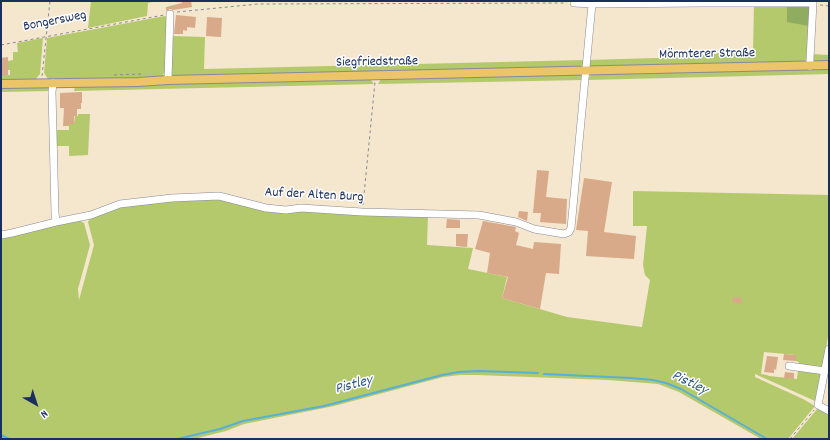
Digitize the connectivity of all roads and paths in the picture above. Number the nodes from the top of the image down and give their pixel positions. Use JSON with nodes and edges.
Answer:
{"nodes":[{"id":1,"x":50,"y":1,"type":"edge"},
{"id":2,"x":574,"y":2,"type":"edge"},
{"id":3,"x":813,"y":3,"type":"junction"},
{"id":4,"x":592,"y":4,"type":"junction"},
{"id":5,"x":829,"y":6,"type":"edge"},
{"id":6,"x":170,"y":14,"type":"junction"},
{"id":7,"x":46,"y":36,"type":"junction"},
{"id":8,"x":1,"y":45,"type":"edge"},
{"id":9,"x":829,"y":65,"type":"edge"},
{"id":10,"x":810,"y":66,"type":"junction"},
{"id":11,"x":586,"y":71,"type":"junction"},
{"id":12,"x":376,"y":76,"type":"junction"},
{"id":13,"x":168,"y":80,"type":"junction"},
{"id":14,"x":41,"y":83,"type":"junction"},
{"id":15,"x":53,"y":83,"type":"junction"},
{"id":16,"x":1,"y":84,"type":"edge"},
{"id":17,"x":362,"y":212,"type":"junction"},
{"id":18,"x":56,"y":222,"type":"junction"},
{"id":19,"x":1,"y":235,"type":"edge"},
{"id":20,"x":829,"y":348,"type":"edge"},
{"id":21,"x":789,"y":366,"type":"dead end"},
{"id":22,"x":825,"y":371,"type":"junction"},
{"id":23,"x":818,"y":405,"type":"junction"},
{"id":24,"x":829,"y":411,"type":"edge"},
{"id":25,"x":790,"y":439,"type":"edge"}],
"edges":[{"from":1,"to":7,"type":"path"},
{"from":2,"to":4,"type":"street"},
{"from":2,"to":6,"type":"path","name":"Bongersweg"},
{"from":3,"to":4,"type":"street"},
{"from":3,"to":5,"type":"path"},
{"from":3,"to":10,"type":"street"},
{"from":4,"to":11,"type":"street"},
{"from":6,"to":7,"type":"path","name":"Bongersweg"},
{"from":6,"to":13,"type":"street"},
{"from":7,"to":8,"type":"path","name":"Bongersweg"},
{"from":7,"to":14,"type":"path"},
{"from":9,"to":10,"type":"main road","name":"Mörmterer Straße"},
{"from":10,"to":11,"type":"main road","name":"Mörmterer Straße"},
{"from":11,"to":12,"type":"main road","name":"Siegfriedstraße"},
{"from":11,"to":17,"type":"street","name":"Auf der Alten Burg"},
{"from":12,"to":13,"type":"main road","name":"Siegfriedstraße"},
{"from":12,"to":17,"type":"path"},
{"from":13,"to":15,"type":"main road","name":"Siegfriedstraße"},
{"from":14,"to":15,"type":"main road","name":"Siegfriedstraße"},
{"from":14,"to":16,"type":"main road","name":"Siegfriedstraße"},
{"from":15,"to":18,"type":"street"},
{"from":17,"to":18,"type":"street","name":"Auf der Alten Burg"},
{"from":18,"to":19,"type":"street","name":"Auf der Alten Burg"},
{"from":20,"to":22,"type":"street"},
{"from":21,"to":22,"type":"street"},
{"from":22,"to":23,"type":"street"},
{"from":23,"to":24,"type":"street"},
{"from":23,"to":25,"type":"path"}]}
